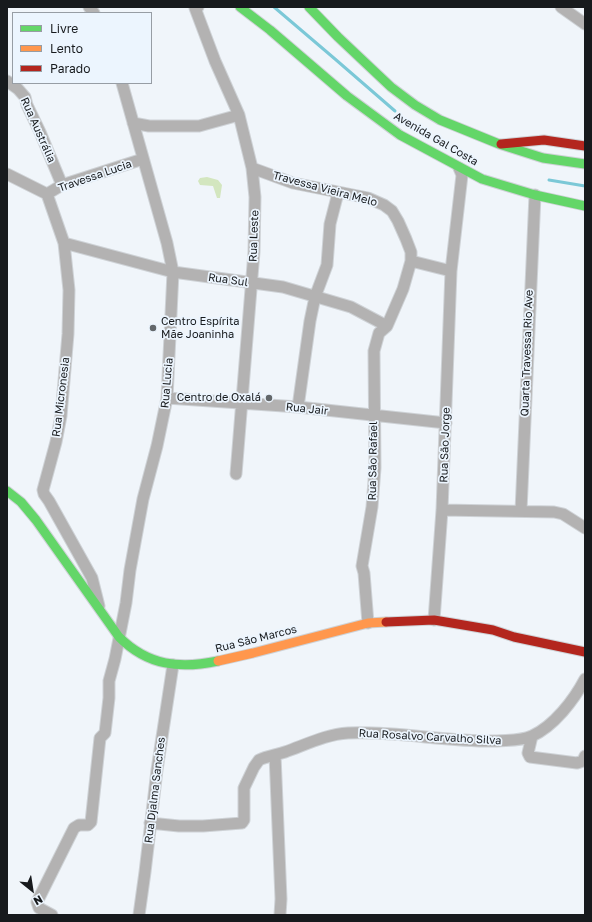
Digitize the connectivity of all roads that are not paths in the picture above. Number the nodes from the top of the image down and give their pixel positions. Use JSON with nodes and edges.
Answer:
{"nodes":[{"id":1,"x":240,"y":7,"type":"edge"},
{"id":2,"x":309,"y":7,"type":"edge"},
{"id":3,"x":561,"y":7,"type":"edge"},
{"id":4,"x":197,"y":8,"type":"edge"},
{"id":5,"x":585,"y":24,"type":"edge"},
{"id":6,"x":7,"y":81,"type":"edge"},
{"id":7,"x":122,"y":84,"type":"edge"},
{"id":8,"x":240,"y":115,"type":"junction"},
{"id":9,"x":133,"y":123,"type":"junction"},
{"id":10,"x":499,"y":144,"type":"junction"},
{"id":11,"x":585,"y":146,"type":"edge"},
{"id":12,"x":144,"y":159,"type":"junction"},
{"id":13,"x":585,"y":164,"type":"edge"},
{"id":14,"x":252,"y":168,"type":"junction"},
{"id":15,"x":459,"y":168,"type":"junction"},
{"id":16,"x":7,"y":174,"type":"edge"},
{"id":17,"x":62,"y":185,"type":"junction"},
{"id":18,"x":338,"y":193,"type":"junction"},
{"id":19,"x":47,"y":194,"type":"junction"},
{"id":20,"x":535,"y":195,"type":"junction"},
{"id":21,"x":585,"y":206,"type":"edge"},
{"id":22,"x":64,"y":243,"type":"junction"},
{"id":23,"x":411,"y":261,"type":"junction"},
{"id":24,"x":451,"y":271,"type":"junction"},
{"id":25,"x":173,"y":272,"type":"junction"},
{"id":26,"x":251,"y":283,"type":"junction"},
{"id":27,"x":315,"y":297,"type":"junction"},
{"id":28,"x":387,"y":326,"type":"junction"},
{"id":29,"x":167,"y":398,"type":"junction"},
{"id":30,"x":242,"y":404,"type":"junction"},
{"id":31,"x":298,"y":407,"type":"junction"},
{"id":32,"x":374,"y":416,"type":"junction"},
{"id":33,"x":446,"y":423,"type":"junction"},
{"id":34,"x":236,"y":474,"type":"dead end"},
{"id":35,"x":7,"y":491,"type":"edge"},
{"id":36,"x":442,"y":510,"type":"junction"},
{"id":37,"x":521,"y":511,"type":"junction"},
{"id":38,"x":585,"y":528,"type":"edge"},
{"id":39,"x":100,"y":611,"type":"junction"},
{"id":40,"x":434,"y":620,"type":"junction"},
{"id":41,"x":368,"y":623,"type":"junction"},
{"id":42,"x":119,"y":637,"type":"junction"},
{"id":43,"x":585,"y":652,"type":"edge"},
{"id":44,"x":173,"y":665,"type":"junction"},
{"id":45,"x":585,"y":679,"type":"edge"},
{"id":46,"x":532,"y":736,"type":"junction"},
{"id":47,"x":275,"y":755,"type":"junction"},
{"id":48,"x":585,"y":756,"type":"edge"},
{"id":49,"x":150,"y":823,"type":"junction"},
{"id":50,"x":52,"y":915,"type":"edge"},
{"id":51,"x":139,"y":915,"type":"edge"},
{"id":52,"x":280,"y":915,"type":"edge"}],
"edges":[{"from":1,"to":15,"type":"main road","name":"Avenida Gal Costa"},
{"from":2,"to":10,"type":"main road","name":"Avenida Gal Costa"},
{"from":3,"to":5,"type":"street"},
{"from":4,"to":8,"type":"street","name":"Rua Leste"},
{"from":6,"to":17,"type":"street","name":"Rua Austrália"},
{"from":7,"to":9,"type":"street","name":"Rua Lucia"},
{"from":8,"to":9,"type":"street"},
{"from":8,"to":14,"type":"street","name":"Rua Leste"},
{"from":9,"to":12,"type":"street","name":"Rua Lucia"},
{"from":10,"to":11,"type":"main road"},
{"from":10,"to":13,"type":"main road","name":"Avenida Gal Costa"},
{"from":12,"to":17,"type":"street","name":"Travessa Lucia"},
{"from":12,"to":25,"type":"street","name":"Rua Lucia"},
{"from":14,"to":18,"type":"street","name":"Travessa Vieira Melo"},
{"from":14,"to":26,"type":"street","name":"Rua Leste"},
{"from":15,"to":20,"type":"main road","name":"Avenida Gal Costa"},
{"from":15,"to":24,"type":"street","name":"Rua São Jorge"},
{"from":16,"to":19,"type":"street"},
{"from":17,"to":19,"type":"street","name":"Travessa Lucia"},
{"from":18,"to":23,"type":"street","name":"Travessa Vieira Melo"},
{"from":18,"to":27,"type":"street"},
{"from":19,"to":22,"type":"street","name":"Rua Micronesia"},
{"from":20,"to":21,"type":"main road","name":"Avenida Gal Costa"},
{"from":20,"to":37,"type":"street","name":"Quarta Travessa Rio Ave"},
{"from":22,"to":25,"type":"street","name":"Rua Sul"},
{"from":22,"to":39,"type":"street","name":"Rua Micronesia"},
{"from":23,"to":24,"type":"street"},
{"from":23,"to":28,"type":"street","name":"Travessa Vieira Melo"},
{"from":24,"to":33,"type":"street","name":"Rua São Jorge"},
{"from":25,"to":26,"type":"street","name":"Rua Sul"},
{"from":25,"to":29,"type":"street","name":"Rua Lucia"},
{"from":26,"to":27,"type":"street","name":"Rua Sul"},
{"from":26,"to":30,"type":"street","name":"Rua Leste"},
{"from":27,"to":28,"type":"street","name":"Rua Sul"},
{"from":27,"to":31,"type":"street"},
{"from":28,"to":32,"type":"street","name":"Rua São Rafael"},
{"from":29,"to":30,"type":"street","name":"Rua Jair"},
{"from":29,"to":42,"type":"street","name":"Rua Lucia"},
{"from":30,"to":31,"type":"street","name":"Rua Jair"},
{"from":30,"to":34,"type":"street","name":"Rua Leste"},
{"from":31,"to":32,"type":"street","name":"Rua Jair"},
{"from":32,"to":33,"type":"street","name":"Rua Jair"},
{"from":32,"to":41,"type":"street","name":"Rua São Rafael"},
{"from":33,"to":36,"type":"street","name":"Rua São Jorge"},
{"from":35,"to":39,"type":"main road","name":"Rua São Marcos"},
{"from":36,"to":37,"type":"street"},
{"from":36,"to":40,"type":"street","name":"Rua São Jorge"},
{"from":37,"to":38,"type":"street"},
{"from":39,"to":42,"type":"main road","name":"Rua São Marcos"},
{"from":40,"to":41,"type":"main road","name":"Rua São Marcos"},
{"from":40,"to":43,"type":"main road","name":"Rua São Marcos"},
{"from":41,"to":44,"type":"main road","name":"Rua São Marcos"},
{"from":42,"to":44,"type":"main road","name":"Rua São Marcos"},
{"from":42,"to":50,"type":"street","name":"Rua Lucia"},
{"from":44,"to":49,"type":"street","name":"Rua Djalma Sanches"},
{"from":45,"to":46,"type":"street","name":"Rua Rosalvo Carvalho Silva"},
{"from":46,"to":47,"type":"street","name":"Rua Rosalvo Carvalho Silva"},
{"from":46,"to":48,"type":"street"},
{"from":47,"to":49,"type":"street","name":"Rua Rosalvo Carvalho Silva"},
{"from":47,"to":52,"type":"street"},
{"from":49,"to":51,"type":"street","name":"Rua Djalma Sanches"}]}
